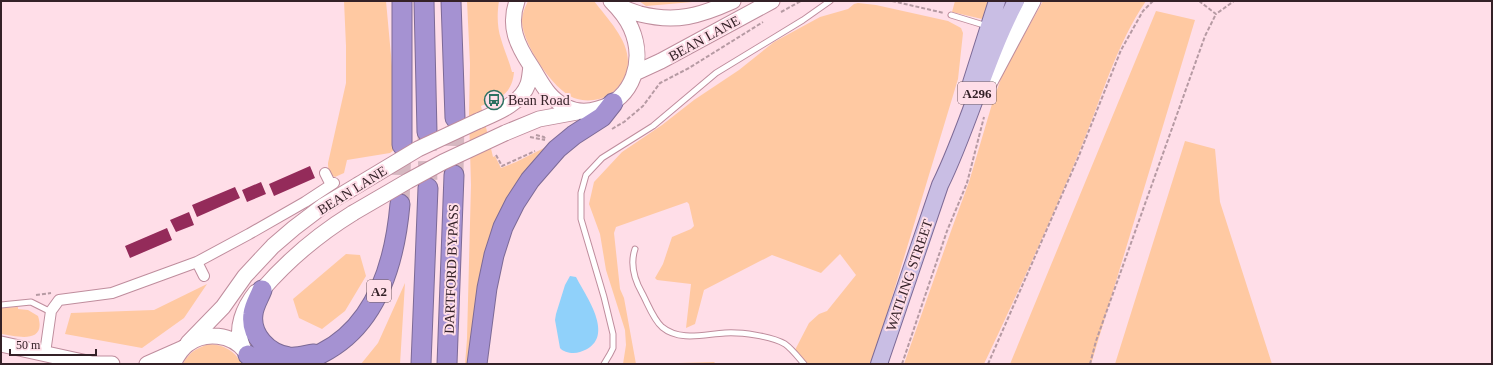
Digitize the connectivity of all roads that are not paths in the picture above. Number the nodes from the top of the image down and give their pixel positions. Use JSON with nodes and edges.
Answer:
{"nodes":[{"id":1,"x":402,"y":1,"type":"edge"},
{"id":2,"x":424,"y":1,"type":"edge"},
{"id":3,"x":450,"y":1,"type":"edge"},
{"id":4,"x":517,"y":1,"type":"edge"},
{"id":5,"x":612,"y":1,"type":"edge"},
{"id":6,"x":733,"y":1,"type":"edge"},
{"id":7,"x":830,"y":1,"type":"edge"},
{"id":8,"x":997,"y":1,"type":"edge"},
{"id":9,"x":1016,"y":1,"type":"edge"},
{"id":10,"x":1033,"y":1,"type":"edge"},
{"id":11,"x":776,"y":7,"type":"edge"},
{"id":12,"x":951,"y":15,"type":"road end"},
{"id":13,"x":990,"y":27,"type":"junction"},
{"id":14,"x":531,"y":66,"type":"junction"},
{"id":15,"x":635,"y":73,"type":"junction"},
{"id":16,"x":613,"y":103,"type":"junction"},
{"id":17,"x":582,"y":111,"type":"junction"},
{"id":18,"x":454,"y":118,"type":"tunnel mouth"},
{"id":19,"x":427,"y":132,"type":"tunnel mouth"},
{"id":20,"x":402,"y":145,"type":"tunnel mouth"},
{"id":21,"x":325,"y":173,"type":"dead end"},
{"id":22,"x":454,"y":175,"type":"tunnel mouth"},
{"id":23,"x":940,"y":185,"type":"junction"},
{"id":24,"x":428,"y":188,"type":"tunnel mouth"},
{"id":25,"x":400,"y":204,"type":"tunnel mouth"},
{"id":26,"x":635,"y":249,"type":"dead end"},
{"id":27,"x":197,"y":262,"type":"junction"},
{"id":28,"x":204,"y":276,"type":"dead end"},
{"id":29,"x":262,"y":290,"type":"junction"},
{"id":30,"x":1,"y":305,"type":"edge"},
{"id":31,"x":51,"y":312,"type":"junction"},
{"id":32,"x":1,"y":344,"type":"edge"},
{"id":33,"x":185,"y":346,"type":"junction"},
{"id":34,"x":45,"y":353,"type":"junction"},
{"id":35,"x":319,"y":355,"type":"junction"},
{"id":36,"x":248,"y":356,"type":"edge"},
{"id":37,"x":92,"y":364,"type":"edge"},
{"id":38,"x":112,"y":364,"type":"edge"},
{"id":39,"x":147,"y":364,"type":"edge"},
{"id":40,"x":173,"y":364,"type":"edge"},
{"id":41,"x":266,"y":364,"type":"edge"},
{"id":42,"x":300,"y":364,"type":"edge"},
{"id":43,"x":421,"y":364,"type":"edge"},
{"id":44,"x":447,"y":364,"type":"edge"},
{"id":45,"x":477,"y":364,"type":"edge"},
{"id":46,"x":604,"y":364,"type":"edge"},
{"id":47,"x":804,"y":364,"type":"edge"},
{"id":48,"x":879,"y":364,"type":"edge"}],
"edges":[{"from":1,"to":20,"type":"highway"},
{"from":2,"to":19,"type":"highway"},
{"from":3,"to":18,"type":"highway"},
{"from":4,"to":14,"type":"main road"},
{"from":5,"to":6,"type":"main road","name":"BEAN LANE"},
{"from":5,"to":15,"type":"main road"},
{"from":7,"to":46,"type":"lane"},
{"from":8,"to":13,"type":"main road","name":"WATLING STREET","number":"A296"},
{"from":9,"to":23,"type":"main road","name":"WATLING STREET","number":"A296"},
{"from":10,"to":23,"type":"main road"},
{"from":11,"to":15,"type":"main road","name":"BEAN LANE"},
{"from":12,"to":13,"type":"lane"},
{"from":13,"to":23,"type":"main road","name":"WATLING STREET","number":"A296"},
{"from":14,"to":17,"type":"main road"},
{"from":14,"to":33,"type":"main road","name":"BEAN LANE","bridge":true},
{"from":15,"to":16,"type":"main road"},
{"from":16,"to":17,"type":"main road","name":"BEAN LANE"},
{"from":16,"to":45,"type":"highway"},
{"from":17,"to":29,"type":"main road","name":"BEAN LANE","bridge":true},
{"from":21,"to":27,"type":"street","name":"BEAN LANE"},
{"from":22,"to":44,"type":"highway","name":"DARTFORD BYPASS"},
{"from":23,"to":48,"type":"main road","name":"WATLING STREET","number":"A296"},
{"from":24,"to":43,"type":"highway","name":"DARTFORD BYPASS"},
{"from":25,"to":35,"type":"highway","number":"A2"},
{"from":26,"to":47,"type":"lane"},
{"from":27,"to":28,"type":"street"},
{"from":27,"to":31,"type":"street","name":"BEAN LANE"},
{"from":29,"to":35,"type":"highway","number":"A2"},
{"from":29,"to":36,"type":"main road","name":"BEAN LANE"},
{"from":30,"to":31,"type":"lane"},
{"from":31,"to":34,"type":"street"},
{"from":32,"to":34,"type":"main road"},
{"from":33,"to":36,"type":"main road"},
{"from":33,"to":39,"type":"main road","name":"BEAN LANE"},
{"from":33,"to":40,"type":"main road"},
{"from":34,"to":37,"type":"main road"},
{"from":35,"to":42,"type":"highway","number":"A2"},
{"from":36,"to":41,"type":"highway"},
{"from":37,"to":38,"type":"main road"}]}
